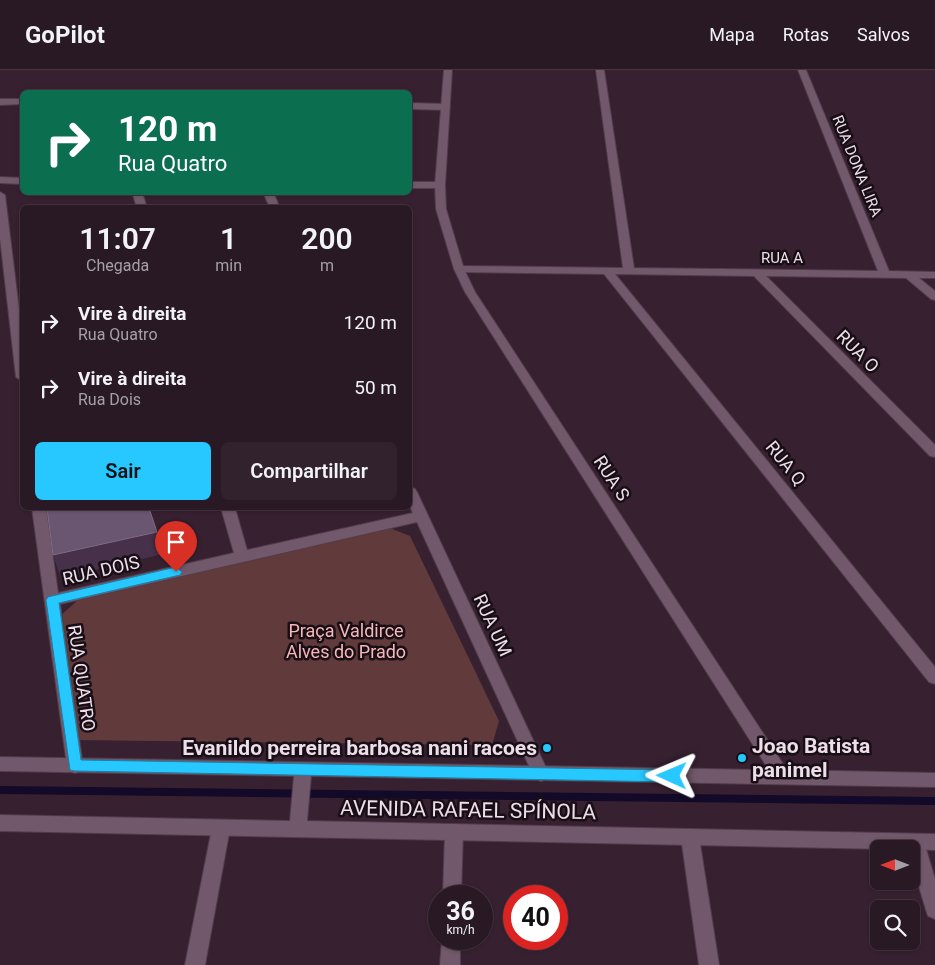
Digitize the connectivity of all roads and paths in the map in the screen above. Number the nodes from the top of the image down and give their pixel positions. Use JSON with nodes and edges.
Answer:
{"nodes":[{"id":1,"x":448,"y":70,"type":"edge"},
{"id":2,"x":600,"y":70,"type":"edge"},
{"id":3,"x":802,"y":70,"type":"edge"},
{"id":4,"x":0,"y":102,"type":"edge"},
{"id":5,"x":20,"y":102,"type":"edge"},
{"id":6,"x":412,"y":106,"type":"edge"},
{"id":7,"x":446,"y":107,"type":"junction"},
{"id":8,"x":0,"y":180,"type":"edge"},
{"id":9,"x":20,"y":181,"type":"edge"},
{"id":10,"x":412,"y":185,"type":"edge"},
{"id":11,"x":440,"y":185,"type":"junction"},
{"id":12,"x":0,"y":195,"type":"edge"},
{"id":13,"x":459,"y":269,"type":"junction"},
{"id":14,"x":608,"y":271,"type":"junction"},
{"id":15,"x":629,"y":272,"type":"junction"},
{"id":16,"x":757,"y":273,"type":"junction"},
{"id":17,"x":885,"y":274,"type":"junction"},
{"id":18,"x":908,"y":274,"type":"junction"},
{"id":19,"x":935,"y":275,"type":"edge"},
{"id":20,"x":935,"y":298,"type":"edge"},
{"id":21,"x":20,"y":360,"type":"edge"},
{"id":22,"x":935,"y":453,"type":"edge"},
{"id":23,"x":412,"y":496,"type":"edge"},
{"id":24,"x":38,"y":510,"type":"edge"},
{"id":25,"x":229,"y":510,"type":"edge"},
{"id":26,"x":421,"y":516,"type":"junction"},
{"id":27,"x":242,"y":557,"type":"junction"},
{"id":28,"x":52,"y":600,"type":"junction"},
{"id":29,"x":935,"y":678,"type":"edge"},
{"id":30,"x":0,"y":764,"type":"edge"},
{"id":31,"x":75,"y":766,"type":"junction"},
{"id":32,"x":303,"y":770,"type":"junction"},
{"id":33,"x":541,"y":774,"type":"junction"},
{"id":34,"x":783,"y":778,"type":"junction"},
{"id":35,"x":935,"y":780,"type":"edge"},
{"id":36,"x":0,"y":823,"type":"edge"},
{"id":37,"x":221,"y":828,"type":"junction"},
{"id":38,"x":298,"y":829,"type":"junction"},
{"id":39,"x":454,"y":832,"type":"junction"},
{"id":40,"x":690,"y":837,"type":"junction"},
{"id":41,"x":870,"y":841,"type":"edge"},
{"id":42,"x":920,"y":842,"type":"edge"},
{"id":43,"x":935,"y":842,"type":"edge"},
{"id":44,"x":920,"y":859,"type":"edge"},
{"id":45,"x":452,"y":885,"type":"edge"},
{"id":46,"x":935,"y":910,"type":"edge"},
{"id":47,"x":451,"y":950,"type":"edge"},
{"id":48,"x":195,"y":965,"type":"edge"},
{"id":49,"x":450,"y":965,"type":"edge"},
{"id":50,"x":709,"y":965,"type":"edge"}],
"edges":[{"from":1,"to":7,"type":"street","name":"RUA S"},
{"from":2,"to":15,"type":"street"},
{"from":3,"to":17,"type":"street","name":"RUA DONA LIRA"},
{"from":4,"to":5,"type":"street"},
{"from":6,"to":7,"type":"street"},
{"from":7,"to":11,"type":"street","name":"RUA S"},
{"from":8,"to":9,"type":"street"},
{"from":10,"to":11,"type":"street"},
{"from":11,"to":13,"type":"street","name":"RUA S"},
{"from":12,"to":21,"type":"street"},
{"from":13,"to":14,"type":"street","name":"RUA A"},
{"from":13,"to":34,"type":"street","name":"RUA S"},
{"from":14,"to":15,"type":"street","name":"RUA A"},
{"from":14,"to":29,"type":"street","name":"RUA Q"},
{"from":15,"to":16,"type":"street","name":"RUA A"},
{"from":16,"to":17,"type":"street","name":"RUA A"},
{"from":16,"to":22,"type":"street","name":"RUA O"},
{"from":17,"to":18,"type":"street","name":"RUA A"},
{"from":18,"to":19,"type":"street","name":"RUA A"},
{"from":18,"to":20,"type":"street"},
{"from":23,"to":26,"type":"street","name":"RUA UM"},
{"from":24,"to":28,"type":"street","name":"RUA QUATRO"},
{"from":25,"to":27,"type":"street"},
{"from":26,"to":27,"type":"street","name":"RUA DOIS"},
{"from":26,"to":33,"type":"street","name":"RUA UM"},
{"from":27,"to":28,"type":"street","name":"RUA DOIS"},
{"from":28,"to":31,"type":"street","name":"RUA QUATRO"},
{"from":30,"to":31,"type":"street","name":"AVENIDA RAFAEL SPÍNOLA"},
{"from":31,"to":32,"type":"street","name":"AVENIDA RAFAEL SPÍNOLA"},
{"from":32,"to":33,"type":"street","name":"AVENIDA RAFAEL SPÍNOLA"},
{"from":32,"to":38,"type":"street"},
{"from":33,"to":34,"type":"street","name":"AVENIDA RAFAEL SPÍNOLA"},
{"from":34,"to":35,"type":"street","name":"AVENIDA RAFAEL SPÍNOLA"},
{"from":36,"to":37,"type":"street","name":"AVENIDA RAFAEL SPÍNOLA"},
{"from":37,"to":38,"type":"street","name":"AVENIDA RAFAEL SPÍNOLA"},
{"from":37,"to":48,"type":"street"},
{"from":38,"to":39,"type":"street","name":"AVENIDA RAFAEL SPÍNOLA"},
{"from":39,"to":40,"type":"street","name":"AVENIDA RAFAEL SPÍNOLA"},
{"from":39,"to":45,"type":"street"},
{"from":40,"to":41,"type":"street","name":"AVENIDA RAFAEL SPÍNOLA"},
{"from":40,"to":50,"type":"street"},
{"from":42,"to":43,"type":"street","name":"AVENIDA RAFAEL SPÍNOLA"},
{"from":44,"to":46,"type":"street"},
{"from":47,"to":49,"type":"street"}]}
